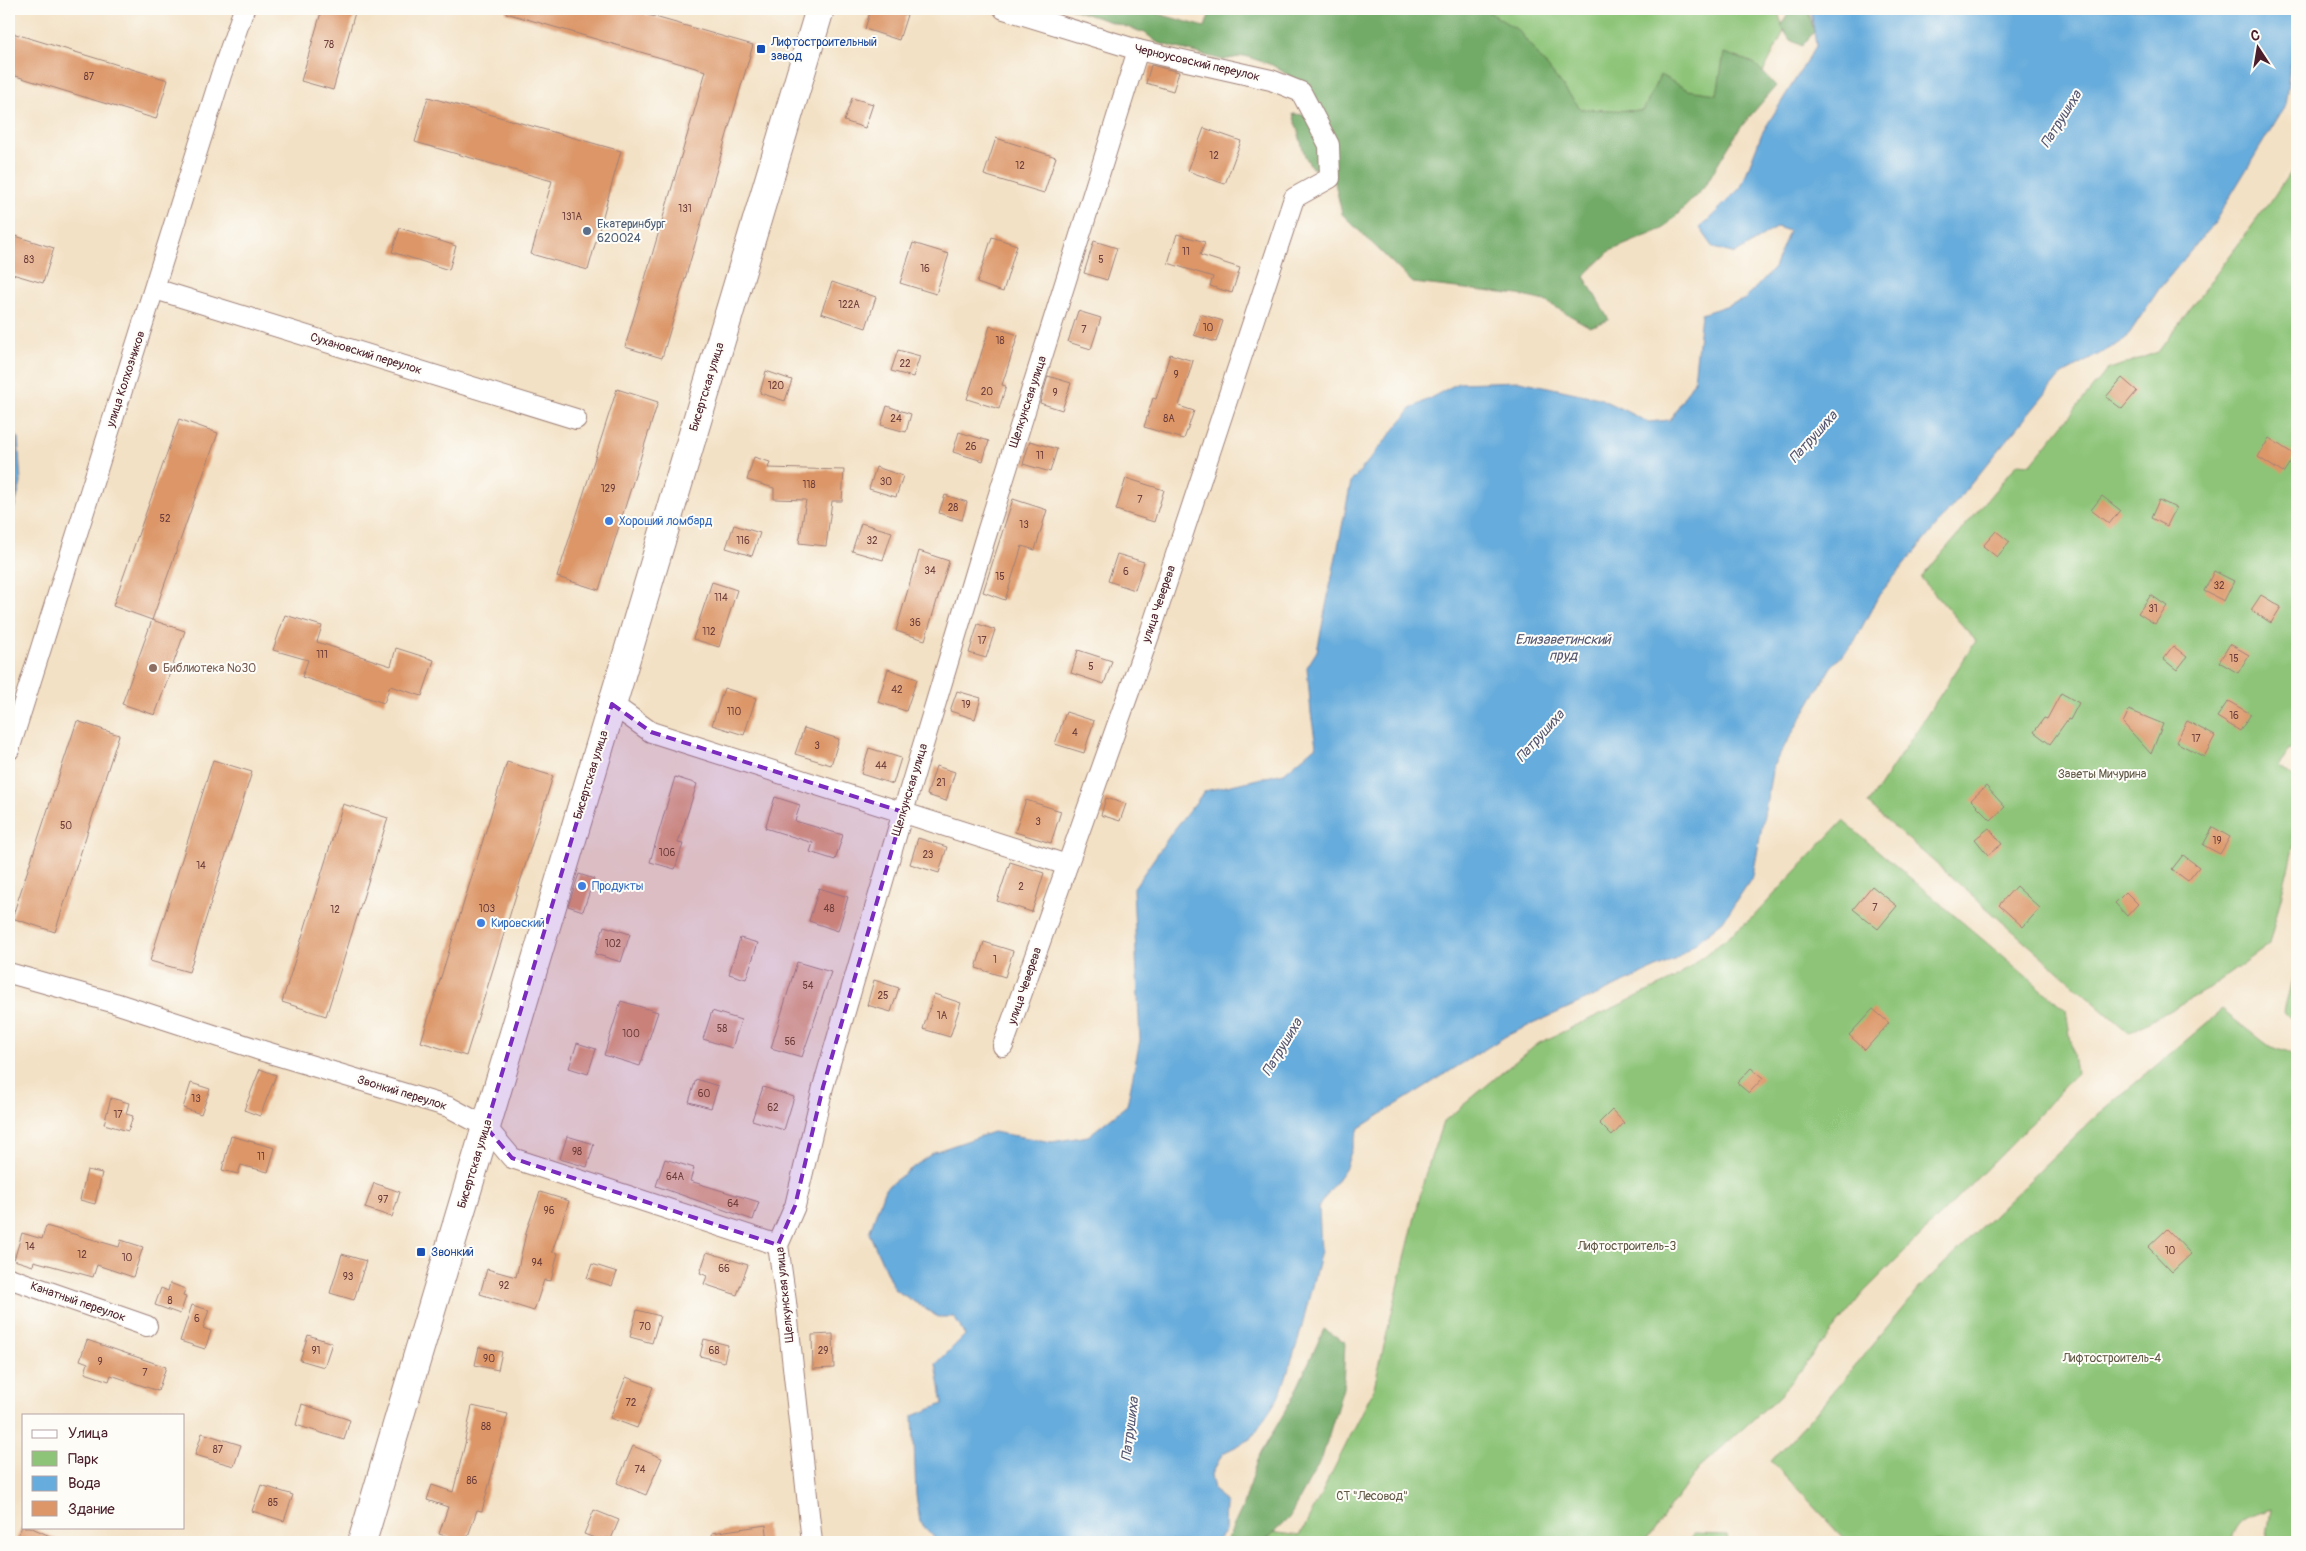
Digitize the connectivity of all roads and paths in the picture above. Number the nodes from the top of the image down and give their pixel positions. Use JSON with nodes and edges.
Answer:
{"nodes":[{"id":1,"x":244,"y":9,"type":"edge"},
{"id":2,"x":820,"y":9,"type":"edge"},
{"id":3,"x":1004,"y":9,"type":"edge"},
{"id":4,"x":1138,"y":50,"type":"junction"},
{"id":5,"x":1330,"y":178,"type":"joint"},
{"id":6,"x":155,"y":289,"type":"junction"},
{"id":7,"x":576,"y":419,"type":"dead end"},
{"id":8,"x":612,"y":704,"type":"junction"},
{"id":9,"x":9,"y":750,"type":"edge"},
{"id":10,"x":904,"y":812,"type":"junction"},
{"id":11,"x":1067,"y":865,"type":"junction"},
{"id":12,"x":9,"y":973,"type":"edge"},
{"id":13,"x":1003,"y":1046,"type":"dead end"},
{"id":14,"x":486,"y":1127,"type":"junction"},
{"id":15,"x":778,"y":1245,"type":"junction"},
{"id":16,"x":9,"y":1278,"type":"edge"},
{"id":17,"x":147,"y":1326,"type":"dead end"},
{"id":18,"x":362,"y":1542,"type":"edge"},
{"id":19,"x":812,"y":1542,"type":"edge"}],
"edges":[{"from":1,"to":6,"type":"street","name":"улица Колхозников"},
{"from":2,"to":8,"type":"main road","name":"Бисертская улица"},
{"from":3,"to":4,"type":"street","name":"Черноусовский переулок"},
{"from":4,"to":5,"type":"street","name":"Черноусовский переулок"},
{"from":4,"to":10,"type":"street","name":"Щелкунская улица"},
{"from":5,"to":11,"type":"street","name":"улица Чеверева"},
{"from":6,"to":7,"type":"street","name":"Сухановский переулок"},
{"from":6,"to":9,"type":"street","name":"улица Колхозников"},
{"from":8,"to":10,"type":"street"},
{"from":8,"to":14,"type":"main road","name":"Бисертская улица"},
{"from":10,"to":11,"type":"street"},
{"from":10,"to":15,"type":"street","name":"Щелкунская улица"},
{"from":11,"to":13,"type":"street","name":"улица Чеверева"},
{"from":12,"to":14,"type":"street","name":"Звонкий переулок"},
{"from":14,"to":15,"type":"street","name":"Звонкий переулок"},
{"from":14,"to":18,"type":"main road","name":"Бисертская улица"},
{"from":15,"to":19,"type":"street","name":"Щелкунская улица"},
{"from":16,"to":17,"type":"street","name":"Канатный переулок"}]}
